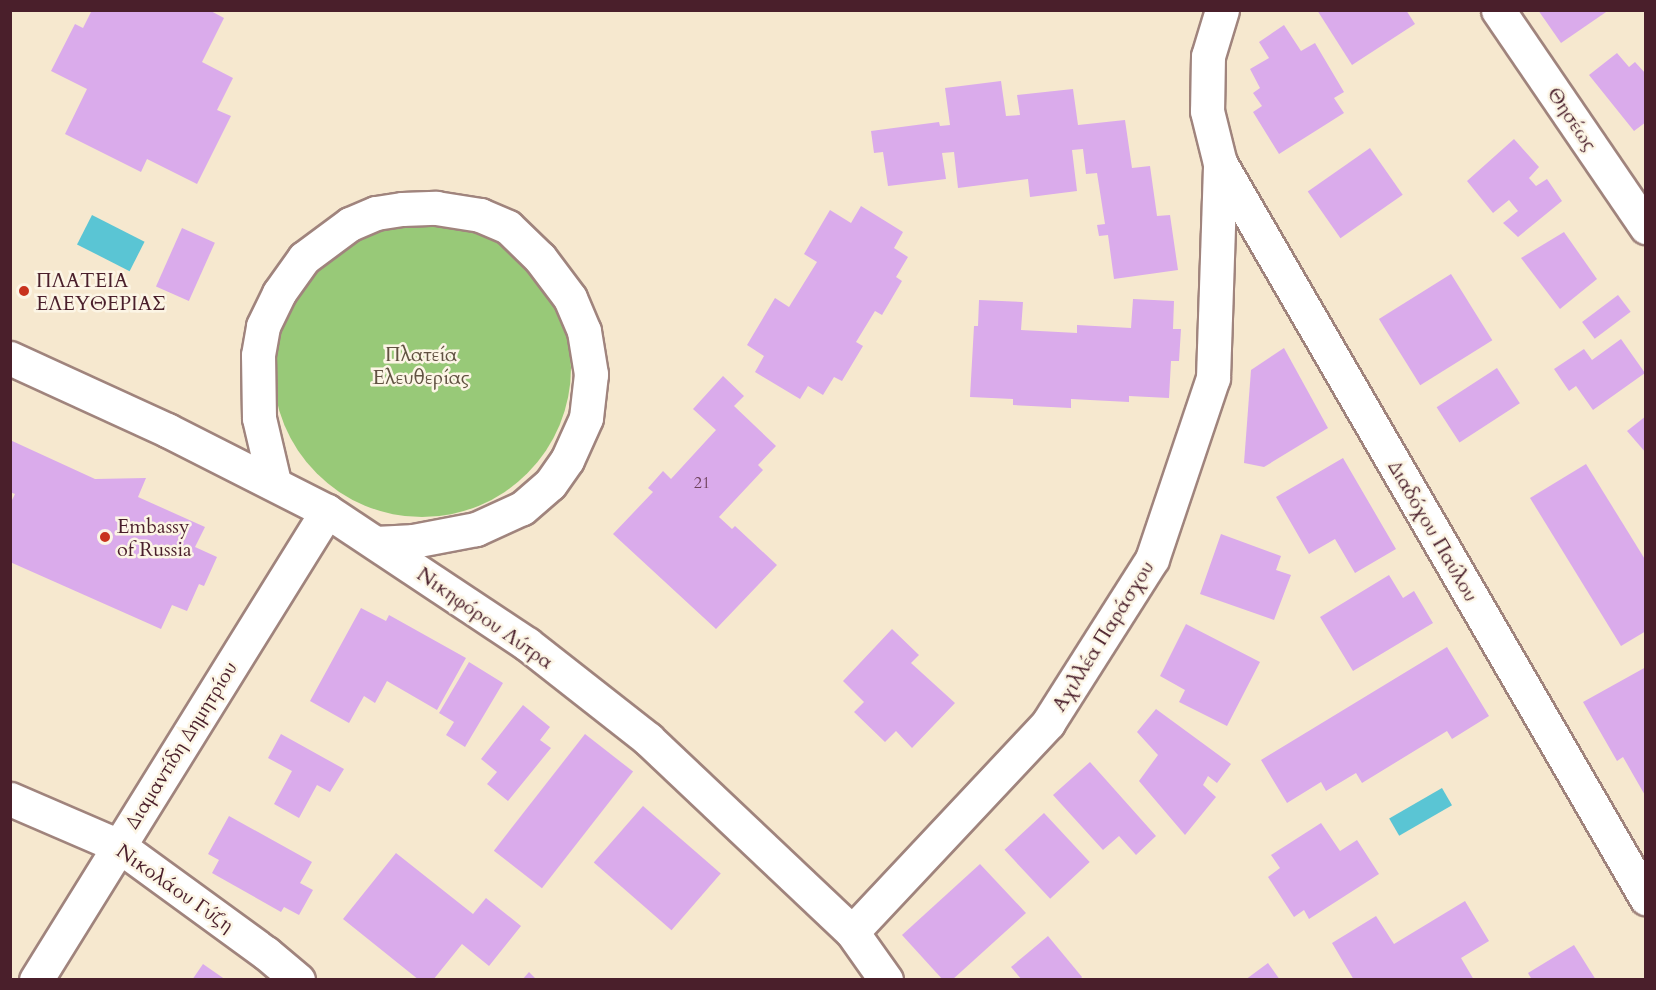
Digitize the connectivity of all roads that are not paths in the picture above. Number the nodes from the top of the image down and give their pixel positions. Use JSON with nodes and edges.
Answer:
{"nodes":[{"id":1,"x":1222,"y":10,"type":"edge"},
{"id":2,"x":1498,"y":10,"type":"edge"},
{"id":3,"x":1220,"y":163,"type":"junction"},
{"id":4,"x":1646,"y":227,"type":"edge"},
{"id":5,"x":10,"y":358,"type":"edge"},
{"id":6,"x":274,"y":482,"type":"junction"},
{"id":7,"x":327,"y":511,"type":"junction"},
{"id":8,"x":377,"y":543,"type":"junction"},
{"id":9,"x":10,"y":799,"type":"edge"},
{"id":10,"x":119,"y":846,"type":"junction"},
{"id":11,"x":1646,"y":898,"type":"edge"},
{"id":12,"x":852,"y":932,"type":"junction"},
{"id":13,"x":36,"y":980,"type":"edge"},
{"id":14,"x":298,"y":980,"type":"edge"},
{"id":15,"x":886,"y":980,"type":"edge"}],
"edges":[{"from":1,"to":3,"type":"street"},
{"from":2,"to":4,"type":"street","name":"Θησέως"},
{"from":3,"to":11,"type":"street","name":"Διαδόχου Παύλου"},
{"from":3,"to":12,"type":"street","name":"Αχιλλέα Παράσχου"},
{"from":5,"to":6,"type":"street","name":"Νικηφόρου Λύτρα"},
{"from":6,"to":7,"type":"street","name":"Νικηφόρου Λύτρα"},
{"from":6,"to":8,"type":"street"},
{"from":7,"to":8,"type":"street","name":"Νικηφόρου Λύτρα"},
{"from":7,"to":10,"type":"street","name":"Διαμαντίδη Δημητρίου"},
{"from":8,"to":12,"type":"street","name":"Νικηφόρου Λύτρα"},
{"from":9,"to":10,"type":"street","name":"Νικολάου Γύζη"},
{"from":10,"to":13,"type":"street","name":"Διαμαντίδη Δημητρίου"},
{"from":10,"to":14,"type":"street","name":"Νικολάου Γύζη"},
{"from":12,"to":15,"type":"street","name":"Νικηφόρου Λύτρα"}]}
